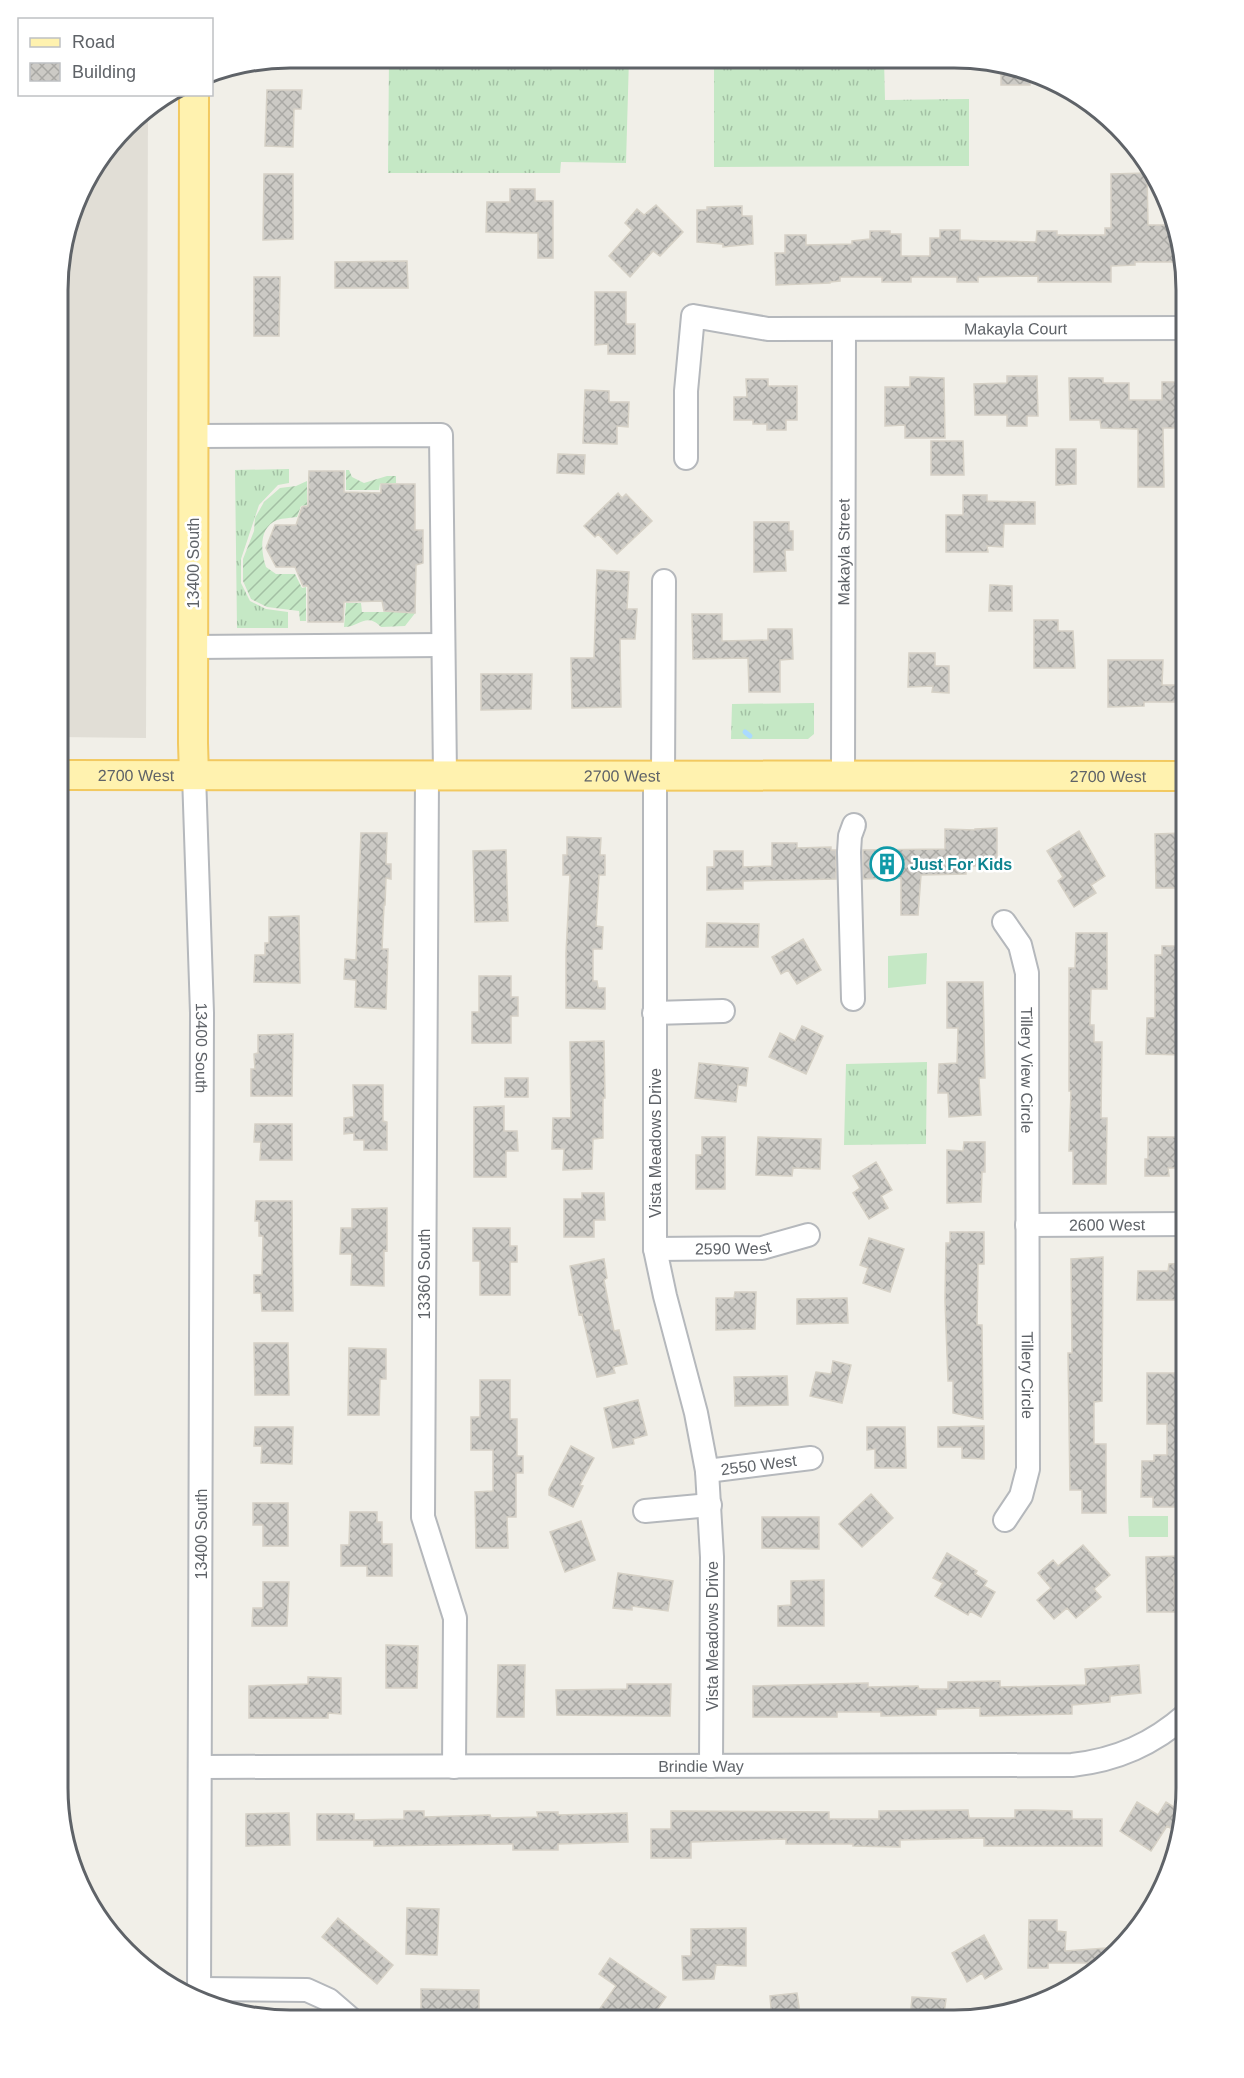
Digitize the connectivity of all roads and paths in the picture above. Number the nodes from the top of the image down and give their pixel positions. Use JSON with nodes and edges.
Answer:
{"nodes":[{"id":1,"x":194,"y":96,"type":"edge"},
{"id":2,"x":1176,"y":328,"type":"edge"},
{"id":3,"x":844,"y":329,"type":"junction"},
{"id":4,"x":194,"y":436,"type":"junction"},
{"id":5,"x":686,"y":458,"type":"dead end"},
{"id":6,"x":664,"y":581,"type":"dead end"},
{"id":7,"x":443,"y":645,"type":"junction"},
{"id":8,"x":194,"y":647,"type":"junction"},
{"id":9,"x":68,"y":775,"type":"edge"},
{"id":10,"x":194,"y":775,"type":"junction"},
{"id":11,"x":436,"y":776,"type":"junction"},
{"id":12,"x":659,"y":776,"type":"junction"},
{"id":13,"x":843,"y":776,"type":"junction"},
{"id":14,"x":1176,"y":776,"type":"edge"},
{"id":15,"x":854,"y":825,"type":"dead end"},
{"id":16,"x":1004,"y":922,"type":"dead end"},
{"id":17,"x":853,"y":999,"type":"dead end"},
{"id":18,"x":723,"y":1011,"type":"dead end"},
{"id":19,"x":654,"y":1013,"type":"junction"},
{"id":20,"x":1176,"y":1224,"type":"edge"},
{"id":21,"x":1027,"y":1225,"type":"junction"},
{"id":22,"x":808,"y":1235,"type":"dead end"},
{"id":23,"x":655,"y":1249,"type":"junction"},
{"id":24,"x":811,"y":1458,"type":"dead end"},
{"id":25,"x":707,"y":1471,"type":"junction"},
{"id":26,"x":710,"y":1505,"type":"junction"},
{"id":27,"x":645,"y":1510,"type":"dead end"},
{"id":28,"x":1005,"y":1520,"type":"dead end"},
{"id":29,"x":1176,"y":1723,"type":"edge"},
{"id":30,"x":711,"y":1766,"type":"junction"},
{"id":31,"x":200,"y":1767,"type":"junction"},
{"id":32,"x":454,"y":1767,"type":"junction"},
{"id":33,"x":199,"y":1992,"type":"edge"},
{"id":34,"x":208,"y":1995,"type":"edge"},
{"id":35,"x":342,"y":2011,"type":"edge"}],
"edges":[{"from":1,"to":4,"type":"main road","name":"13400 South"},
{"from":2,"to":3,"type":"street","name":"Makayla Court"},
{"from":3,"to":5,"type":"street","name":"Makayla Court"},
{"from":3,"to":13,"type":"street","name":"Makayla Street"},
{"from":4,"to":7,"type":"street","name":"13360 South"},
{"from":4,"to":8,"type":"main road","name":"13400 South"},
{"from":6,"to":12,"type":"street","name":"Vista Meadows Drive"},
{"from":7,"to":8,"type":"street"},
{"from":7,"to":11,"type":"street","name":"13360 South"},
{"from":8,"to":10,"type":"main road","name":"13400 South"},
{"from":9,"to":10,"type":"main road","name":"2700 West"},
{"from":10,"to":11,"type":"main road","name":"2700 West"},
{"from":10,"to":31,"type":"street","name":"13400 South"},
{"from":11,"to":12,"type":"main road","name":"2700 West"},
{"from":11,"to":32,"type":"street","name":"13360 South"},
{"from":12,"to":13,"type":"main road","name":"2700 West"},
{"from":12,"to":19,"type":"street","name":"Vista Meadows Drive"},
{"from":13,"to":14,"type":"main road","name":"2700 West"},
{"from":15,"to":17,"type":"street"},
{"from":16,"to":21,"type":"street","name":"Tillery View Circle"},
{"from":18,"to":19,"type":"street"},
{"from":19,"to":23,"type":"street","name":"Vista Meadows Drive"},
{"from":20,"to":21,"type":"street","name":"2600 West"},
{"from":21,"to":28,"type":"street","name":"Tillery Circle"},
{"from":22,"to":23,"type":"street","name":"2590 West"},
{"from":23,"to":25,"type":"street","name":"Vista Meadows Drive"},
{"from":24,"to":25,"type":"street","name":"2550 West"},
{"from":25,"to":26,"type":"street","name":"Vista Meadows Drive"},
{"from":26,"to":27,"type":"street"},
{"from":26,"to":30,"type":"street","name":"Vista Meadows Drive"},
{"from":29,"to":30,"type":"street","name":"Brindie Way"},
{"from":30,"to":32,"type":"street","name":"Brindie Way"},
{"from":31,"to":32,"type":"street","name":"Brindie Way"},
{"from":31,"to":33,"type":"street","name":"13400 South"},
{"from":34,"to":35,"type":"street"}]}
